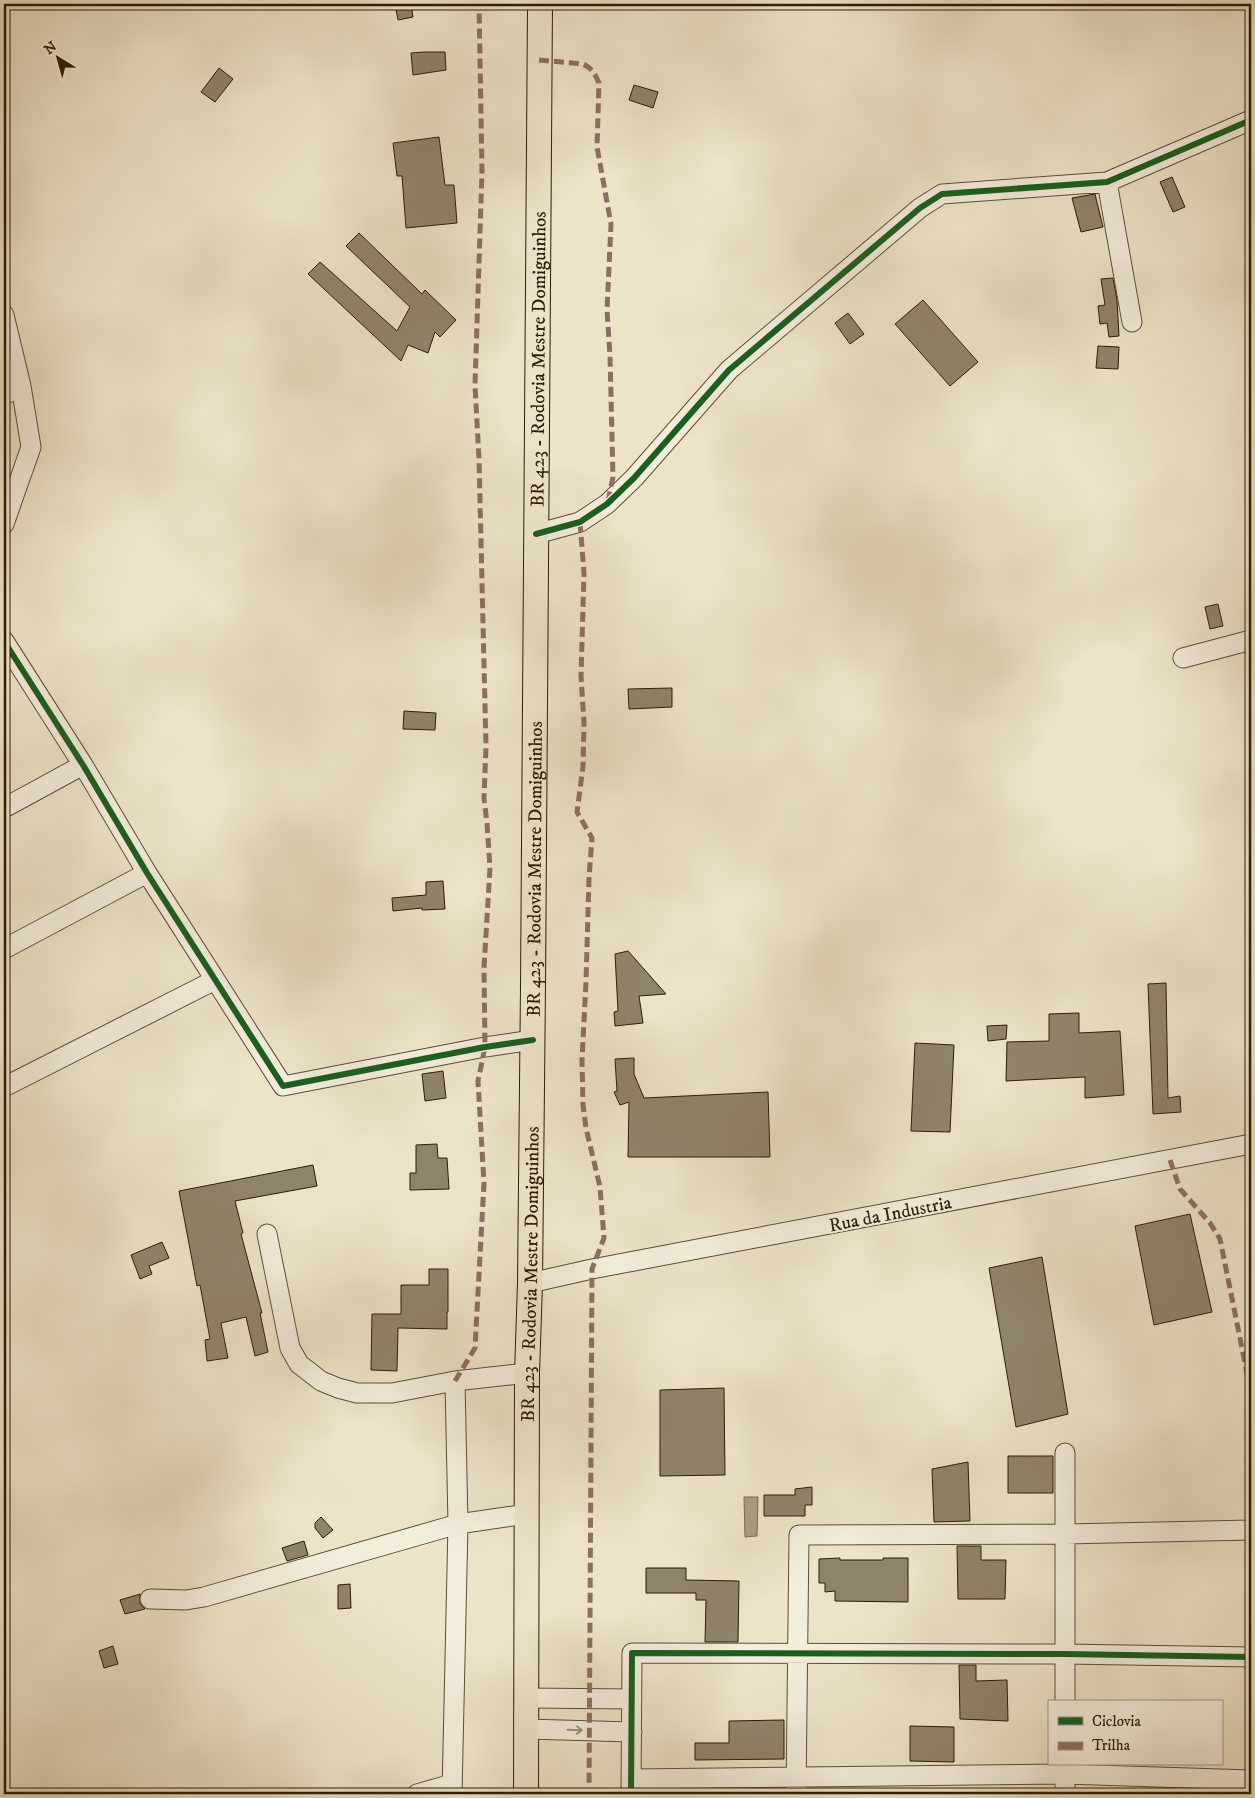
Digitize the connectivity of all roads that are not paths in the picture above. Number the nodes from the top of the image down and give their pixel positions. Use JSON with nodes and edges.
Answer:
{"nodes":[{"id":1,"x":540,"y":4,"type":"edge"},
{"id":2,"x":1251,"y":120,"type":"edge"},
{"id":3,"x":1107,"y":182,"type":"junction"},
{"id":4,"x":4,"y":315,"type":"edge"},
{"id":5,"x":1132,"y":322,"type":"dead end"},
{"id":6,"x":21,"y":386,"type":"junction"},
{"id":7,"x":4,"y":395,"type":"edge"},
{"id":8,"x":4,"y":524,"type":"edge"},
{"id":9,"x":536,"y":534,"type":"junction"},
{"id":10,"x":1251,"y":640,"type":"edge"},
{"id":11,"x":4,"y":641,"type":"edge"},
{"id":12,"x":1183,"y":658,"type":"dead end"},
{"id":13,"x":11,"y":671,"type":"edge"},
{"id":14,"x":83,"y":766,"type":"junction"},
{"id":15,"x":4,"y":808,"type":"edge"},
{"id":16,"x":148,"y":873,"type":"junction"},
{"id":17,"x":4,"y":949,"type":"edge"},
{"id":18,"x":215,"y":980,"type":"junction"},
{"id":19,"x":533,"y":1040,"type":"junction"},
{"id":20,"x":4,"y":1087,"type":"edge"},
{"id":21,"x":1251,"y":1144,"type":"edge"},
{"id":22,"x":268,"y":1234,"type":"dead end"},
{"id":23,"x":530,"y":1283,"type":"junction"},
{"id":24,"x":526,"y":1373,"type":"junction"},
{"id":25,"x":455,"y":1381,"type":"junction"},
{"id":26,"x":1065,"y":1453,"type":"dead end"},
{"id":27,"x":528,"y":1514,"type":"junction"},
{"id":28,"x":458,"y":1524,"type":"junction"},
{"id":29,"x":1251,"y":1530,"type":"edge"},
{"id":30,"x":1065,"y":1534,"type":"junction"},
{"id":31,"x":150,"y":1599,"type":"dead end"},
{"id":32,"x":797,"y":1654,"type":"junction"},
{"id":33,"x":1064,"y":1654,"type":"junction"},
{"id":34,"x":1251,"y":1657,"type":"edge"},
{"id":35,"x":526,"y":1698,"type":"junction"},
{"id":36,"x":632,"y":1699,"type":"junction"},
{"id":37,"x":1065,"y":1700,"type":"edge"},
{"id":38,"x":526,"y":1729,"type":"junction"},
{"id":39,"x":632,"y":1732,"type":"junction"},
{"id":40,"x":1065,"y":1769,"type":"edge"},
{"id":41,"x":1251,"y":1780,"type":"edge"},
{"id":42,"x":796,"y":1785,"type":"edge"},
{"id":43,"x":631,"y":1786,"type":"edge"},
{"id":44,"x":452,"y":1789,"type":"edge"},
{"id":45,"x":417,"y":1794,"type":"edge"},
{"id":46,"x":526,"y":1794,"type":"edge"},
{"id":47,"x":1065,"y":1794,"type":"edge"}],
"edges":[{"from":1,"to":9,"type":"main road","name":"BR 423 - Rodovia Mestre Domiguinhos"},
{"from":2,"to":3,"type":"street"},
{"from":3,"to":5,"type":"street"},
{"from":3,"to":9,"type":"street"},
{"from":4,"to":6,"type":"street"},
{"from":6,"to":7,"type":"street"},
{"from":6,"to":8,"type":"street"},
{"from":9,"to":19,"type":"main road","name":"BR 423 - Rodovia Mestre Domiguinhos"},
{"from":10,"to":12,"type":"street"},
{"from":11,"to":13,"type":"street"},
{"from":13,"to":14,"type":"street"},
{"from":14,"to":15,"type":"street"},
{"from":14,"to":16,"type":"street"},
{"from":16,"to":17,"type":"street"},
{"from":16,"to":18,"type":"street"},
{"from":18,"to":19,"type":"street"},
{"from":18,"to":20,"type":"street"},
{"from":19,"to":23,"type":"main road","name":"BR 423 - Rodovia Mestre Domiguinhos"},
{"from":21,"to":23,"type":"street","name":"Rua da Industria"},
{"from":22,"to":25,"type":"street"},
{"from":23,"to":24,"type":"main road","name":"BR 423 - Rodovia Mestre Domiguinhos"},
{"from":24,"to":25,"type":"street"},
{"from":24,"to":27,"type":"main road","name":"BR 423 - Rodovia Mestre Domiguinhos"},
{"from":25,"to":28,"type":"street"},
{"from":26,"to":30,"type":"street"},
{"from":27,"to":28,"type":"street"},
{"from":27,"to":35,"type":"main road","name":"BR 423 - Rodovia Mestre Domiguinhos"},
{"from":28,"to":31,"type":"street"},
{"from":28,"to":44,"type":"street"},
{"from":29,"to":30,"type":"street"},
{"from":30,"to":32,"type":"street"},
{"from":30,"to":33,"type":"street"},
{"from":32,"to":33,"type":"street"},
{"from":32,"to":36,"type":"street"},
{"from":32,"to":42,"type":"street"},
{"from":33,"to":34,"type":"street"},
{"from":33,"to":37,"type":"street"},
{"from":35,"to":36,"type":"street"},
{"from":35,"to":38,"type":"main road","name":"BR 423 - Rodovia Mestre Domiguinhos"},
{"from":36,"to":39,"type":"street"},
{"from":38,"to":39,"type":"street","one_way":true},
{"from":38,"to":46,"type":"main road","name":"BR 423 - Rodovia Mestre Domiguinhos"},
{"from":39,"to":43,"type":"street"},
{"from":40,"to":41,"type":"street"},
{"from":40,"to":42,"type":"street"},
{"from":40,"to":47,"type":"street"},
{"from":42,"to":43,"type":"street"},
{"from":44,"to":45,"type":"street"}]}
